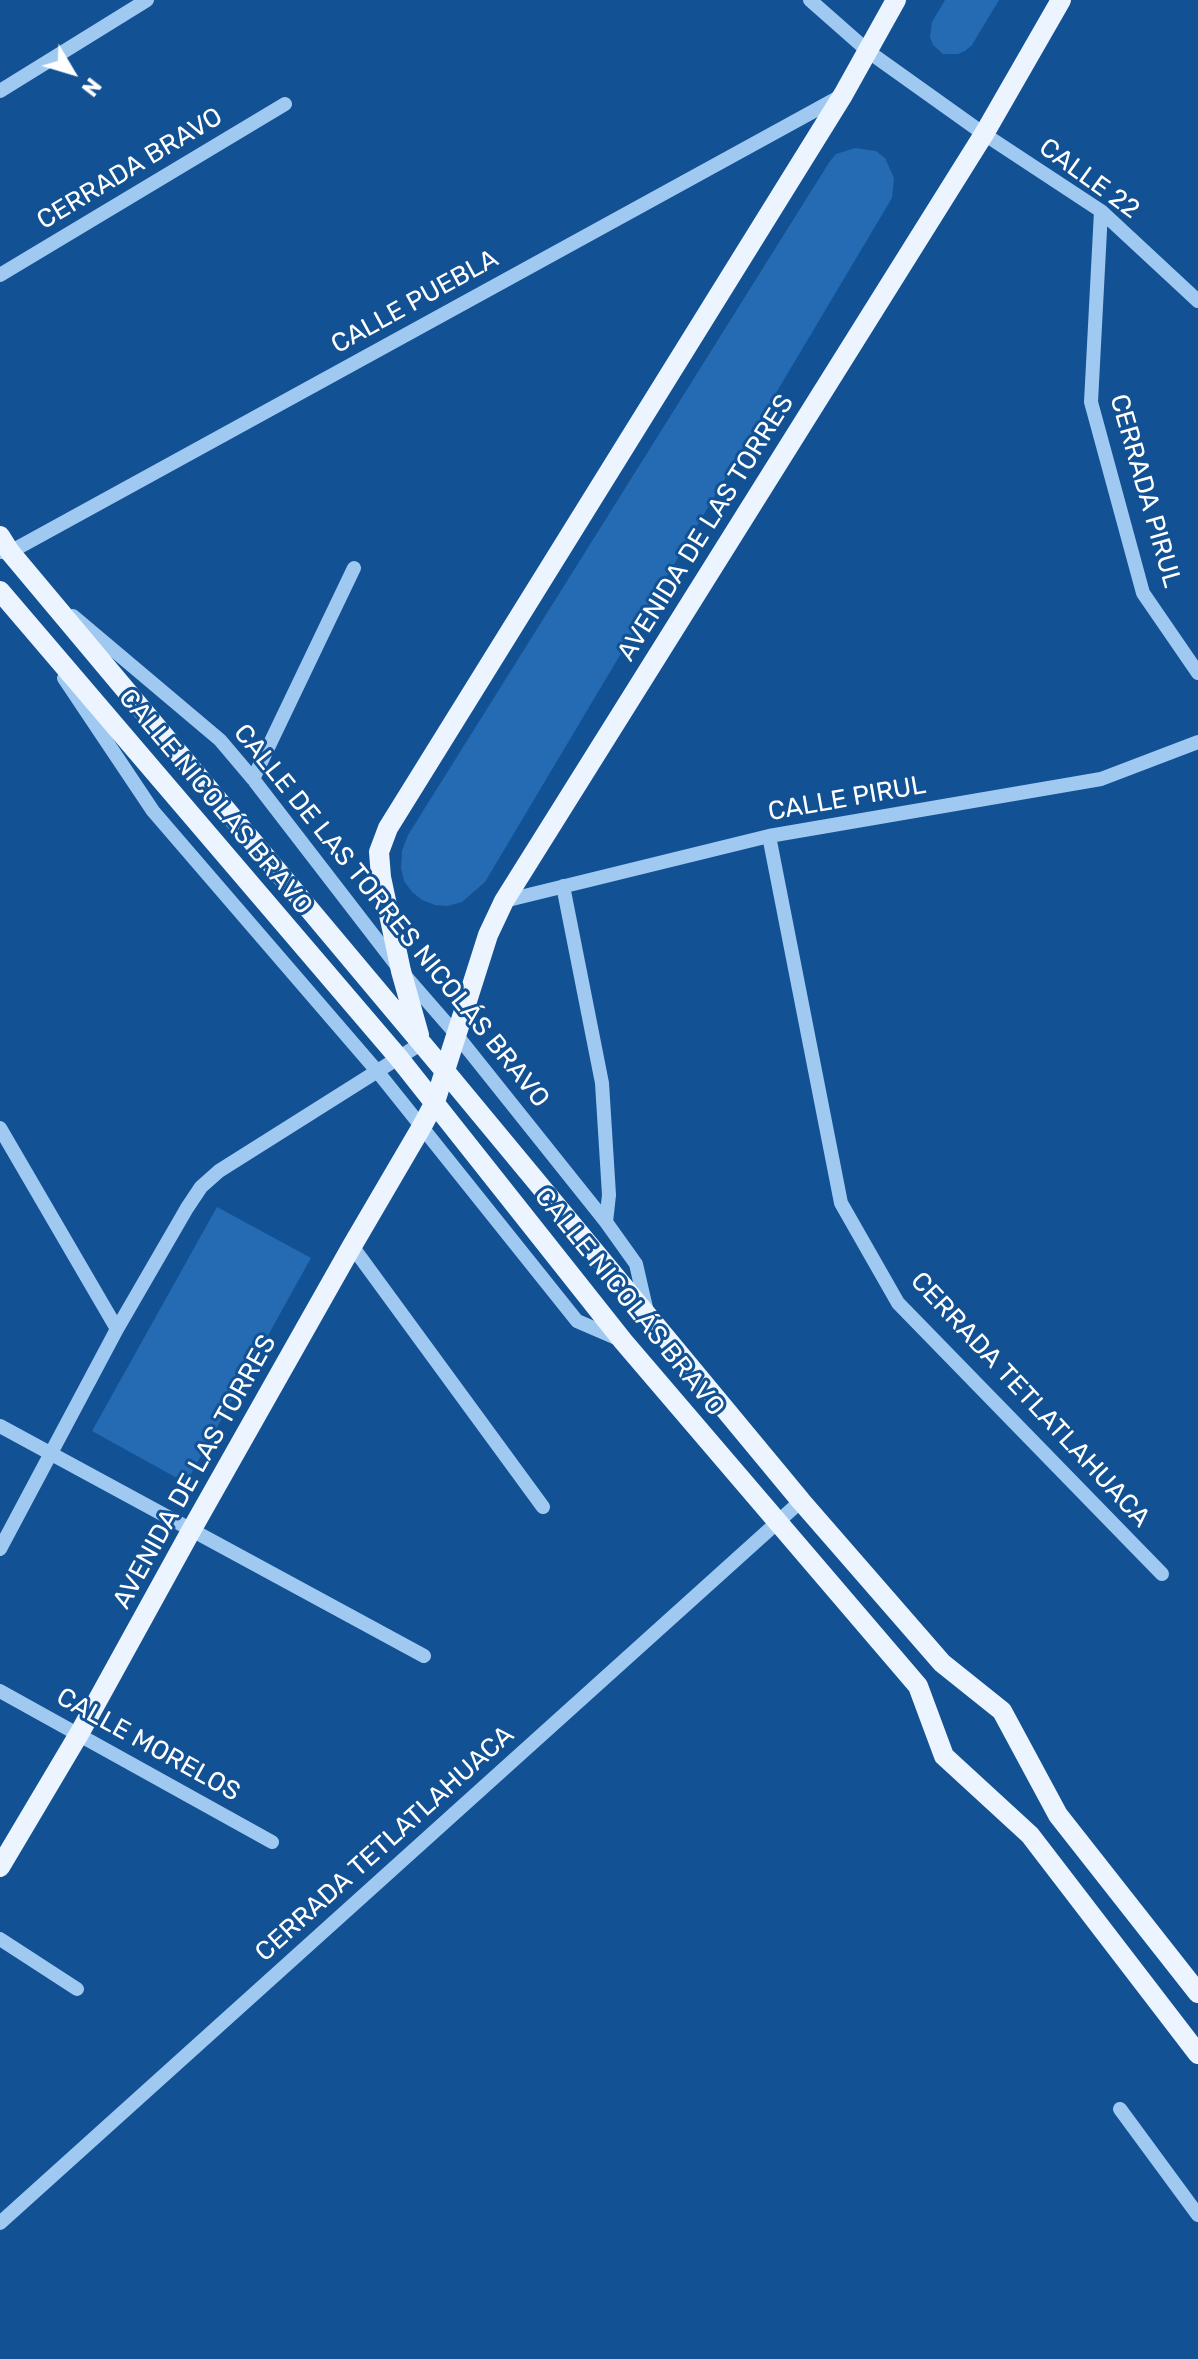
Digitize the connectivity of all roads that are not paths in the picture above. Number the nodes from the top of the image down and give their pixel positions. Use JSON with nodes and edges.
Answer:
{"nodes":[{"id":1,"x":147,"y":0,"type":"edge"},
{"id":2,"x":810,"y":0,"type":"edge"},
{"id":3,"x":896,"y":0,"type":"edge"},
{"id":4,"x":1061,"y":0,"type":"edge"},
{"id":5,"x":869,"y":52,"type":"junction"},
{"id":6,"x":0,"y":91,"type":"edge"},
{"id":7,"x":843,"y":95,"type":"junction"},
{"id":8,"x":285,"y":104,"type":"dead end"},
{"id":9,"x":984,"y":134,"type":"junction"},
{"id":10,"x":1101,"y":211,"type":"junction"},
{"id":11,"x":0,"y":275,"type":"edge"},
{"id":12,"x":1198,"y":301,"type":"edge"},
{"id":13,"x":3,"y":547,"type":"edge"},
{"id":14,"x":354,"y":568,"type":"dead end"},
{"id":15,"x":0,"y":591,"type":"edge"},
{"id":16,"x":44,"y":591,"type":"junction"},
{"id":17,"x":23,"y":618,"type":"junction"},
{"id":18,"x":1198,"y":673,"type":"edge"},
{"id":19,"x":1198,"y":742,"type":"edge"},
{"id":20,"x":253,"y":779,"type":"junction"},
{"id":21,"x":769,"y":836,"type":"junction"},
{"id":22,"x":563,"y":886,"type":"junction"},
{"id":23,"x":504,"y":901,"type":"junction"},
{"id":24,"x":401,"y":971,"type":"junction"},
{"id":25,"x":455,"y":1033,"type":"junction"},
{"id":26,"x":422,"y":1043,"type":"junction"},
{"id":27,"x":398,"y":1057,"type":"junction"},
{"id":28,"x":444,"y":1070,"type":"junction"},
{"id":29,"x":377,"y":1071,"type":"junction"},
{"id":30,"x":435,"y":1102,"type":"junction"},
{"id":31,"x":0,"y":1128,"type":"edge"},
{"id":32,"x":421,"y":1128,"type":"junction"},
{"id":33,"x":606,"y":1222,"type":"junction"},
{"id":34,"x":352,"y":1246,"type":"junction"},
{"id":35,"x":647,"y":1313,"type":"junction"},
{"id":36,"x":117,"y":1329,"type":"junction"},
{"id":37,"x":623,"y":1341,"type":"junction"},
{"id":38,"x":0,"y":1426,"type":"edge"},
{"id":39,"x":51,"y":1453,"type":"junction"},
{"id":40,"x":801,"y":1501,"type":"junction"},
{"id":41,"x":543,"y":1507,"type":"dead end"},
{"id":42,"x":778,"y":1522,"type":"junction"},
{"id":43,"x":192,"y":1529,"type":"junction"},
{"id":44,"x":0,"y":1549,"type":"edge"},
{"id":45,"x":1162,"y":1574,"type":"dead end"},
{"id":46,"x":424,"y":1656,"type":"dead end"},
{"id":47,"x":0,"y":1691,"type":"edge"},
{"id":48,"x":79,"y":1734,"type":"junction"},
{"id":49,"x":272,"y":1842,"type":"dead end"},
{"id":50,"x":0,"y":1867,"type":"edge"},
{"id":51,"x":0,"y":1939,"type":"edge"},
{"id":52,"x":77,"y":1989,"type":"dead end"},
{"id":53,"x":1198,"y":1993,"type":"edge"},
{"id":54,"x":1198,"y":2054,"type":"edge"},
{"id":55,"x":1120,"y":2109,"type":"dead end"},
{"id":56,"x":1198,"y":2215,"type":"edge"},
{"id":57,"x":0,"y":2223,"type":"edge"}],
"edges":[{"from":1,"to":6,"type":"street"},
{"from":2,"to":5,"type":"street","name":"CALLE 22"},
{"from":3,"to":5,"type":"main road"},
{"from":4,"to":9,"type":"main road","name":"AVENIDA DE LAS TORRES"},
{"from":5,"to":7,"type":"main road"},
{"from":5,"to":9,"type":"street","name":"CALLE 22"},
{"from":7,"to":13,"type":"street","name":"CALLE PUEBLA"},
{"from":7,"to":24,"type":"main road"},
{"from":8,"to":11,"type":"street","name":"CERRADA BRAVO"},
{"from":9,"to":10,"type":"street","name":"CALLE 22"},
{"from":9,"to":23,"type":"main road","name":"AVENIDA DE LAS TORRES"},
{"from":10,"to":12,"type":"street","name":"CALLE 22"},
{"from":10,"to":18,"type":"street","name":"CERRADA PIRUL"},
{"from":13,"to":16,"type":"main road","name":"CALLE NICOLÁS BRAVO"},
{"from":14,"to":20,"type":"street"},
{"from":15,"to":17,"type":"main road","name":"CALLE NICOLÁS BRAVO"},
{"from":16,"to":20,"type":"street","name":"CALLE DE LAS TORRES NICOLÁS BRAVO"},
{"from":16,"to":26,"type":"main road","name":"CALLE NICOLÁS BRAVO"},
{"from":17,"to":27,"type":"main road","name":"CALLE NICOLÁS BRAVO"},
{"from":17,"to":29,"type":"street"},
{"from":19,"to":21,"type":"street","name":"CALLE PIRUL"},
{"from":20,"to":24,"type":"street","name":"CALLE DE LAS TORRES NICOLÁS BRAVO"},
{"from":21,"to":22,"type":"street","name":"CALLE PIRUL"},
{"from":21,"to":45,"type":"street","name":"CERRADA TETLATLAHUACA"},
{"from":22,"to":23,"type":"street","name":"CALLE PIRUL"},
{"from":22,"to":33,"type":"street","name":"CALLE NICOLÁS BRAVO"},
{"from":23,"to":25,"type":"main road","name":"AVENIDA DE LAS TORRES"},
{"from":24,"to":25,"type":"street","name":"CALLE DE LAS TORRES NICOLÁS BRAVO"},
{"from":24,"to":26,"type":"main road"},
{"from":25,"to":28,"type":"main road","name":"AVENIDA DE LAS TORRES"},
{"from":25,"to":33,"type":"street","name":"CALLE DE LAS TORRES NICOLÁS BRAVO"},
{"from":26,"to":27,"type":"street"},
{"from":26,"to":28,"type":"main road","name":"CALLE NICOLÁS BRAVO"},
{"from":26,"to":30,"type":"main road"},
{"from":27,"to":29,"type":"street"},
{"from":27,"to":30,"type":"main road","name":"CALLE NICOLÁS BRAVO"},
{"from":28,"to":30,"type":"main road","name":"AVENIDA DE LAS TORRES"},
{"from":28,"to":35,"type":"main road","name":"CALLE NICOLÁS BRAVO"},
{"from":29,"to":32,"type":"street"},
{"from":29,"to":36,"type":"street"},
{"from":30,"to":32,"type":"main road","name":"AVENIDA DE LAS TORRES"},
{"from":30,"to":37,"type":"main road","name":"CALLE NICOLÁS BRAVO"},
{"from":31,"to":36,"type":"street"},
{"from":32,"to":34,"type":"main road","name":"AVENIDA DE LAS TORRES"},
{"from":32,"to":37,"type":"street"},
{"from":33,"to":35,"type":"street","name":"CALLE DE LAS TORRES NICOLÁS BRAVO"},
{"from":34,"to":41,"type":"street"},
{"from":34,"to":43,"type":"main road","name":"AVENIDA DE LAS TORRES"},
{"from":35,"to":40,"type":"main road","name":"CALLE NICOLÁS BRAVO"},
{"from":36,"to":39,"type":"street"},
{"from":37,"to":42,"type":"main road","name":"CALLE NICOLÁS BRAVO"},
{"from":38,"to":39,"type":"street"},
{"from":39,"to":43,"type":"street"},
{"from":39,"to":44,"type":"street"},
{"from":40,"to":42,"type":"street","name":"CERRADA TETLATLAHUACA"},
{"from":40,"to":53,"type":"main road","name":"CALLE NICOLÁS BRAVO"},
{"from":42,"to":54,"type":"main road","name":"CALLE NICOLÁS BRAVO"},
{"from":42,"to":57,"type":"street","name":"CERRADA TETLATLAHUACA"},
{"from":43,"to":46,"type":"street"},
{"from":43,"to":48,"type":"main road","name":"AVENIDA DE LAS TORRES"},
{"from":47,"to":48,"type":"street","name":"CALLE MORELOS"},
{"from":48,"to":49,"type":"street","name":"CALLE MORELOS"},
{"from":48,"to":50,"type":"main road","name":"AVENIDA DE LAS TORRES"},
{"from":51,"to":52,"type":"street"},
{"from":55,"to":56,"type":"street"}]}
